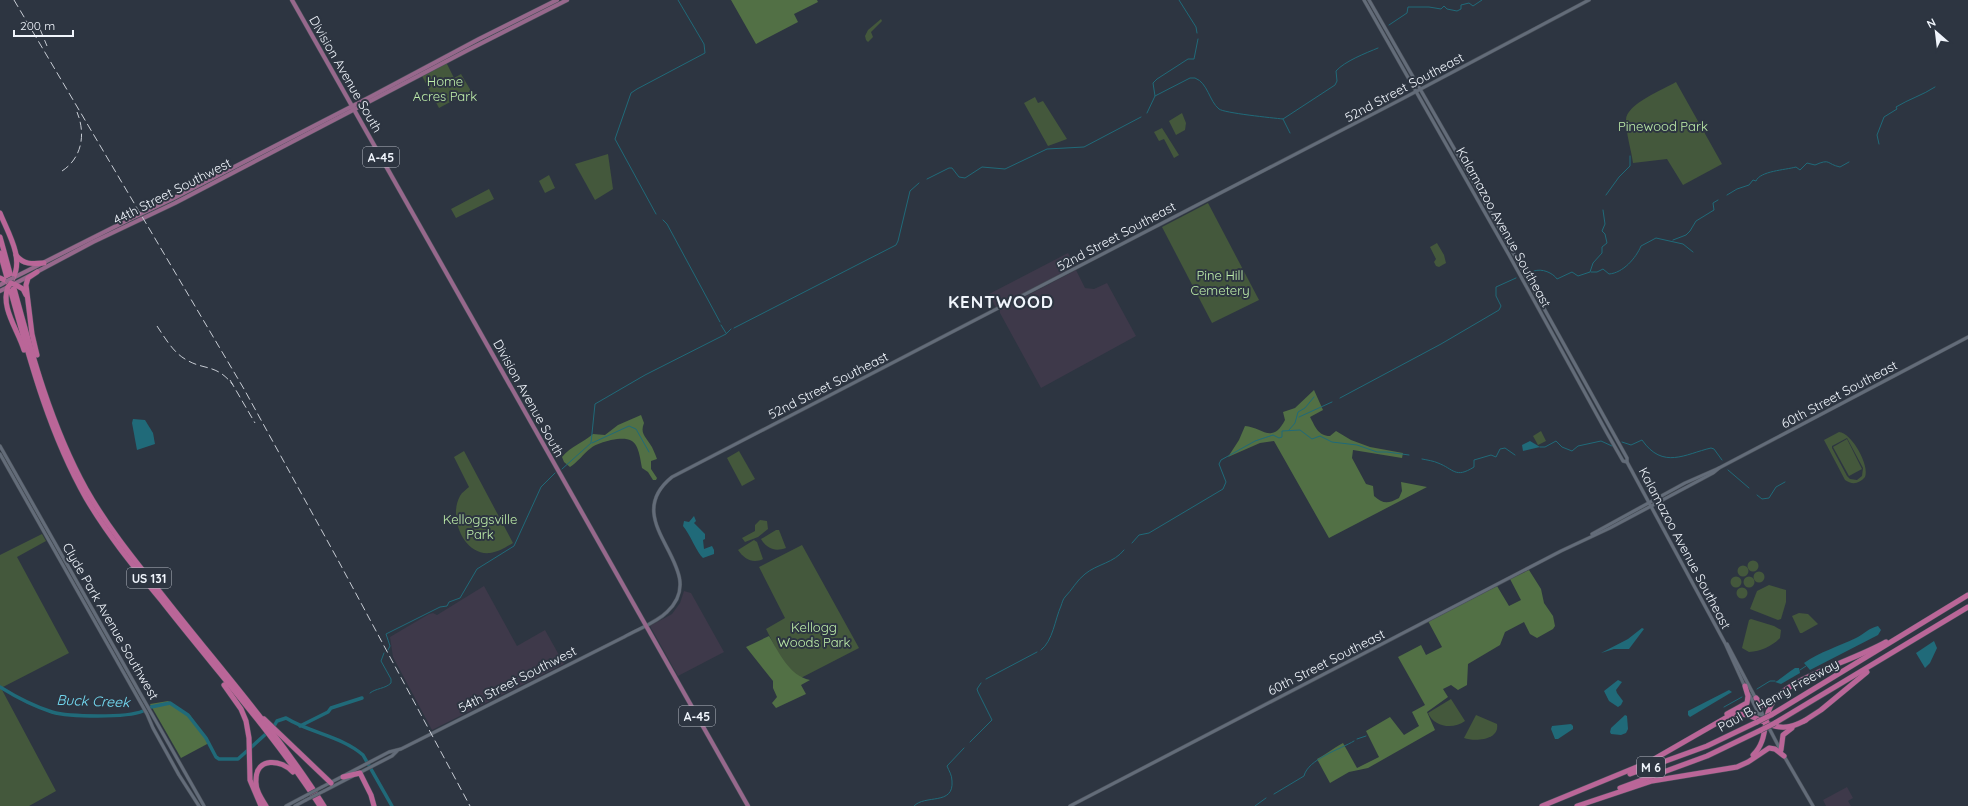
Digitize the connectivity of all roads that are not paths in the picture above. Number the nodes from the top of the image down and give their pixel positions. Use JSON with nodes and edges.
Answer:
{"nodes":[{"id":1,"x":292,"y":0,"type":"edge"},
{"id":2,"x":557,"y":0,"type":"edge"},
{"id":3,"x":567,"y":0,"type":"edge"},
{"id":4,"x":1364,"y":0,"type":"edge"},
{"id":5,"x":1369,"y":0,"type":"edge"},
{"id":6,"x":1589,"y":0,"type":"edge"},
{"id":7,"x":550,"y":4,"type":"junction"},
{"id":8,"x":546,"y":10,"type":"junction"},
{"id":9,"x":1378,"y":25,"type":"junction"},
{"id":10,"x":1387,"y":31,"type":"junction"},
{"id":11,"x":1386,"y":39,"type":"junction"},
{"id":12,"x":470,"y":43,"type":"junction"},
{"id":13,"x":1394,"y":43,"type":"junction"},
{"id":14,"x":462,"y":48,"type":"junction"},
{"id":15,"x":468,"y":50,"type":"junction"},
{"id":16,"x":460,"y":54,"type":"junction"},
{"id":17,"x":1420,"y":90,"type":"junction"},
{"id":18,"x":1416,"y":92,"type":"junction"},
{"id":19,"x":1422,"y":102,"type":"junction"},
{"id":20,"x":353,"y":108,"type":"junction"},
{"id":21,"x":308,"y":128,"type":"junction"},
{"id":22,"x":295,"y":135,"type":"junction"},
{"id":23,"x":305,"y":135,"type":"junction"},
{"id":24,"x":1448,"y":137,"type":"junction"},
{"id":25,"x":287,"y":139,"type":"junction"},
{"id":26,"x":294,"y":140,"type":"junction"},
{"id":27,"x":284,"y":146,"type":"junction"},
{"id":28,"x":1448,"y":146,"type":"junction"},
{"id":29,"x":1459,"y":157,"type":"junction"},
{"id":30,"x":1460,"y":169,"type":"junction"},
{"id":31,"x":223,"y":173,"type":"junction"},
{"id":32,"x":216,"y":181,"type":"junction"},
{"id":33,"x":1473,"y":181,"type":"junction"},
{"id":34,"x":1477,"y":197,"type":"junction"},
{"id":35,"x":1490,"y":211,"type":"junction"},
{"id":36,"x":0,"y":213,"type":"edge"},
{"id":37,"x":1489,"y":219,"type":"junction"},
{"id":38,"x":0,"y":237,"type":"edge"},
{"id":39,"x":1506,"y":241,"type":"junction"},
{"id":40,"x":14,"y":251,"type":"junction"},
{"id":41,"x":0,"y":253,"type":"edge"},
{"id":42,"x":1512,"y":261,"type":"junction"},
{"id":43,"x":44,"y":263,"type":"junction"},
{"id":44,"x":37,"y":272,"type":"junction"},
{"id":45,"x":1526,"y":277,"type":"junction"},
{"id":46,"x":11,"y":282,"type":"edge"},
{"id":47,"x":0,"y":291,"type":"edge"},
{"id":48,"x":0,"y":300,"type":"edge"},
{"id":49,"x":28,"y":303,"type":"junction"},
{"id":50,"x":10,"y":318,"type":"junction"},
{"id":51,"x":1968,"y":337,"type":"edge"},
{"id":52,"x":46,"y":397,"type":"junction"},
{"id":53,"x":46,"y":411,"type":"junction"},
{"id":54,"x":1601,"y":421,"type":"junction"},
{"id":55,"x":1613,"y":433,"type":"junction"},
{"id":56,"x":0,"y":446,"type":"edge"},
{"id":57,"x":1618,"y":452,"type":"junction"},
{"id":58,"x":1624,"y":452,"type":"junction"},
{"id":59,"x":0,"y":454,"type":"edge"},
{"id":60,"x":1627,"y":462,"type":"junction"},
{"id":61,"x":1719,"y":468,"type":"junction"},
{"id":62,"x":1683,"y":484,"type":"junction"},
{"id":63,"x":1679,"y":492,"type":"junction"},
{"id":64,"x":658,"y":494,"type":"joint"},
{"id":65,"x":1650,"y":502,"type":"junction"},
{"id":66,"x":1652,"y":506,"type":"junction"},
{"id":67,"x":1620,"y":518,"type":"junction"},
{"id":68,"x":1619,"y":523,"type":"junction"},
{"id":69,"x":1590,"y":536,"type":"junction"},
{"id":70,"x":60,"y":552,"type":"junction"},
{"id":71,"x":56,"y":554,"type":"junction"},
{"id":72,"x":1968,"y":596,"type":"edge"},
{"id":73,"x":85,"y":600,"type":"junction"},
{"id":74,"x":1968,"y":607,"type":"edge"},
{"id":75,"x":1942,"y":613,"type":"junction"},
{"id":76,"x":1946,"y":621,"type":"junction"},
{"id":77,"x":646,"y":625,"type":"junction"},
{"id":78,"x":1726,"y":643,"type":"junction"},
{"id":79,"x":197,"y":646,"type":"junction"},
{"id":80,"x":111,"y":647,"type":"junction"},
{"id":81,"x":1793,"y":684,"type":"junction"},
{"id":82,"x":1745,"y":686,"type":"junction"},
{"id":83,"x":1756,"y":698,"type":"junction"},
{"id":84,"x":1762,"y":715,"type":"junction"},
{"id":85,"x":1806,"y":720,"type":"junction"},
{"id":86,"x":1766,"y":722,"type":"junction"},
{"id":87,"x":270,"y":731,"type":"junction"},
{"id":88,"x":1696,"y":735,"type":"junction"},
{"id":89,"x":158,"y":738,"type":"junction"},
{"id":90,"x":168,"y":741,"type":"junction"},
{"id":91,"x":1781,"y":750,"type":"junction"},
{"id":92,"x":397,"y":751,"type":"junction"},
{"id":93,"x":1784,"y":756,"type":"junction"},
{"id":94,"x":1716,"y":770,"type":"junction"},
{"id":95,"x":360,"y":773,"type":"junction"},
{"id":96,"x":186,"y":774,"type":"junction"},
{"id":97,"x":179,"y":775,"type":"junction"},
{"id":98,"x":353,"y":776,"type":"junction"},
{"id":99,"x":343,"y":777,"type":"junction"},
{"id":100,"x":331,"y":783,"type":"junction"},
{"id":101,"x":323,"y":789,"type":"junction"},
{"id":102,"x":304,"y":799,"type":"junction"},
{"id":103,"x":319,"y":805,"type":"edge"},
{"id":104,"x":199,"y":806,"type":"edge"},
{"id":105,"x":204,"y":806,"type":"edge"},
{"id":106,"x":261,"y":806,"type":"edge"},
{"id":107,"x":266,"y":806,"type":"edge"},
{"id":108,"x":286,"y":806,"type":"edge"},
{"id":109,"x":295,"y":806,"type":"edge"},
{"id":110,"x":326,"y":806,"type":"edge"},
{"id":111,"x":371,"y":806,"type":"edge"},
{"id":112,"x":374,"y":806,"type":"edge"},
{"id":113,"x":748,"y":806,"type":"edge"},
{"id":114,"x":1070,"y":806,"type":"edge"},
{"id":115,"x":1542,"y":806,"type":"edge"},
{"id":116,"x":1572,"y":806,"type":"edge"},
{"id":117,"x":1577,"y":806,"type":"edge"},
{"id":118,"x":1812,"y":806,"type":"edge"}],
"edges":[{"from":1,"to":20,"type":"main road","name":"Division Avenue South","number":"A-45"},
{"from":2,"to":7,"type":"main road"},
{"from":3,"to":8,"type":"main road"},
{"from":4,"to":9,"type":"main road","name":"Kalamazoo Avenue Southeast"},
{"from":5,"to":10,"type":"main road","name":"Kalamazoo Avenue Southeast"},
{"from":6,"to":17,"type":"main road","name":"52nd Street Southeast"},
{"from":7,"to":8,"type":"main road"},
{"from":7,"to":12,"type":"main road"},
{"from":8,"to":15,"type":"main road"},
{"from":9,"to":10,"type":"main road"},
{"from":9,"to":11,"type":"main road","name":"Kalamazoo Avenue Southeast"},
{"from":10,"to":13,"type":"main road","name":"Kalamazoo Avenue Southeast"},
{"from":11,"to":13,"type":"main road"},
{"from":11,"to":18,"type":"main road","name":"Kalamazoo Avenue Southeast"},
{"from":12,"to":14,"type":"main road"},
{"from":12,"to":15,"type":"main road"},
{"from":13,"to":17,"type":"main road","name":"Kalamazoo Avenue Southeast"},
{"from":14,"to":16,"type":"main road"},
{"from":14,"to":20,"type":"main road"},
{"from":15,"to":16,"type":"main road"},
{"from":16,"to":20,"type":"main road"},
{"from":17,"to":18,"type":"main road","name":"52nd Street Southeast"},
{"from":17,"to":24,"type":"main road","name":"Kalamazoo Avenue Southeast"},
{"from":18,"to":19,"type":"main road","name":"Kalamazoo Avenue Southeast"},
{"from":18,"to":64,"type":"main road","name":"52nd Street Southeast"},
{"from":19,"to":24,"type":"main road"},
{"from":19,"to":28,"type":"main road","name":"Kalamazoo Avenue Southeast"},
{"from":20,"to":21,"type":"main road","name":"44th Street Southwest"},
{"from":20,"to":23,"type":"main road","name":"44th Street Southwest"},
{"from":20,"to":77,"type":"main road","name":"Division Avenue South","number":"A-45"},
{"from":21,"to":22,"type":"main road","name":"44th Street Southwest"},
{"from":21,"to":23,"type":"main road"},
{"from":22,"to":25,"type":"main road","name":"44th Street Southwest"},
{"from":22,"to":26,"type":"main road"},
{"from":23,"to":26,"type":"main road","name":"44th Street Southwest"},
{"from":24,"to":29,"type":"main road","name":"Kalamazoo Avenue Southeast"},
{"from":25,"to":27,"type":"main road"},
{"from":25,"to":31,"type":"main road","name":"44th Street Southwest"},
{"from":26,"to":27,"type":"main road","name":"44th Street Southwest"},
{"from":27,"to":32,"type":"main road","name":"44th Street Southwest"},
{"from":28,"to":29,"type":"main road"},
{"from":28,"to":30,"type":"main road","name":"Kalamazoo Avenue Southeast"},
{"from":29,"to":33,"type":"main road","name":"Kalamazoo Avenue Southeast"},
{"from":30,"to":33,"type":"main road"},
{"from":30,"to":34,"type":"main road","name":"Kalamazoo Avenue Southeast"},
{"from":31,"to":32,"type":"main road"},
{"from":31,"to":43,"type":"main road","name":"44th Street Southwest"},
{"from":32,"to":44,"type":"main road","name":"44th Street Southwest"},
{"from":33,"to":35,"type":"main road","name":"Kalamazoo Avenue Southeast"},
{"from":34,"to":35,"type":"main road"},
{"from":34,"to":37,"type":"main road","name":"Kalamazoo Avenue Southeast"},
{"from":35,"to":39,"type":"main road","name":"Kalamazoo Avenue Southeast"},
{"from":36,"to":40,"type":"highway"},
{"from":37,"to":39,"type":"main road"},
{"from":37,"to":42,"type":"main road","name":"Kalamazoo Avenue Southeast"},
{"from":38,"to":52,"type":"highway","number":"US 131"},
{"from":39,"to":45,"type":"main road","name":"Kalamazoo Avenue Southeast"},
{"from":40,"to":43,"type":"highway"},
{"from":40,"to":46,"type":"highway"},
{"from":41,"to":53,"type":"highway","number":"US 131"},
{"from":42,"to":45,"type":"main road"},
{"from":42,"to":54,"type":"main road","name":"Kalamazoo Avenue Southeast"},
{"from":43,"to":46,"type":"main road","name":"44th Street Southwest"},
{"from":44,"to":46,"type":"main road","name":"44th Street Southwest"},
{"from":44,"to":49,"type":"highway"},
{"from":45,"to":55,"type":"main road","name":"Kalamazoo Avenue Southeast"},
{"from":46,"to":47,"type":"main road","name":"44th Street Southwest"},
{"from":46,"to":49,"type":"highway"},
{"from":46,"to":50,"type":"highway"},
{"from":48,"to":50,"type":"highway"},
{"from":49,"to":52,"type":"highway"},
{"from":50,"to":53,"type":"highway"},
{"from":51,"to":61,"type":"main road","name":"60th Street Southeast"},
{"from":52,"to":87,"type":"highway","number":"US 131"},
{"from":53,"to":79,"type":"highway","number":"US 131"},
{"from":54,"to":55,"type":"main road"},
{"from":54,"to":57,"type":"main road","name":"Kalamazoo Avenue Southeast"},
{"from":55,"to":58,"type":"main road","name":"Kalamazoo Avenue Southeast"},
{"from":56,"to":70,"type":"main road","name":"Clyde Park Avenue Southwest"},
{"from":57,"to":58,"type":"main road"},
{"from":57,"to":60,"type":"main road","name":"Kalamazoo Avenue Southeast"},
{"from":58,"to":60,"type":"main road","name":"Kalamazoo Avenue Southeast"},
{"from":59,"to":71,"type":"main road","name":"Clyde Park Avenue Southwest"},
{"from":60,"to":65,"type":"main road","name":"Kalamazoo Avenue Southeast"},
{"from":61,"to":62,"type":"main road","name":"60th Street Southeast"},
{"from":61,"to":63,"type":"main road","name":"60th Street Southeast"},
{"from":62,"to":63,"type":"main road"},
{"from":62,"to":65,"type":"main road","name":"60th Street Southeast"},
{"from":63,"to":66,"type":"main road","name":"60th Street Southeast"},
{"from":64,"to":77,"type":"main road","name":"54th Street Southwest"},
{"from":65,"to":66,"type":"main road","name":"Kalamazoo Avenue Southeast"},
{"from":65,"to":67,"type":"main road","name":"60th Street Southeast"},
{"from":66,"to":68,"type":"main road","name":"60th Street Southeast"},
{"from":66,"to":78,"type":"main road","name":"Kalamazoo Avenue Southeast"},
{"from":67,"to":68,"type":"main road"},
{"from":67,"to":69,"type":"main road","name":"60th Street Southeast"},
{"from":68,"to":69,"type":"main road","name":"60th Street Southeast"},
{"from":69,"to":114,"type":"main road","name":"60th Street Southeast"},
{"from":70,"to":71,"type":"main road"},
{"from":70,"to":73,"type":"main road","name":"Clyde Park Avenue Southwest"},
{"from":71,"to":73,"type":"main road","name":"Clyde Park Avenue Southwest"},
{"from":72,"to":75,"type":"highway","name":"Paul B. Henry Freeway","number":"M 6"},
{"from":73,"to":80,"type":"main road","name":"Clyde Park Avenue Southwest"},
{"from":74,"to":76,"type":"highway","name":"Paul B. Henry Freeway","number":"M 6"},
{"from":75,"to":81,"type":"highway"},
{"from":75,"to":115,"type":"highway","name":"Paul B. Henry Freeway","number":"M 6","bridge":true},
{"from":76,"to":85,"type":"highway"},
{"from":76,"to":116,"type":"highway","name":"Paul B. Henry Freeway","number":"M 6","bridge":true},
{"from":77,"to":92,"type":"main road","name":"54th Street Southwest"},
{"from":77,"to":113,"type":"main road","name":"Division Avenue South","number":"A-45"},
{"from":78,"to":82,"type":"main road","name":"Kalamazoo Avenue Southeast"},
{"from":78,"to":83,"type":"main road","name":"Kalamazoo Avenue Southeast"},
{"from":79,"to":87,"type":"highway","number":"US 131"},
{"from":79,"to":106,"type":"highway"},
{"from":80,"to":89,"type":"main road","name":"Clyde Park Avenue Southwest"},
{"from":80,"to":90,"type":"main road","name":"Clyde Park Avenue Southwest"},
{"from":81,"to":83,"type":"highway"},
{"from":81,"to":86,"type":"highway"},
{"from":82,"to":84,"type":"main road","name":"Kalamazoo Avenue Southeast"},
{"from":82,"to":88,"type":"highway"},
{"from":83,"to":84,"type":"main road","name":"Kalamazoo Avenue Southeast"},
{"from":84,"to":86,"type":"main road","name":"Kalamazoo Avenue Southeast"},
{"from":85,"to":86,"type":"highway"},
{"from":85,"to":91,"type":"highway"},
{"from":86,"to":88,"type":"highway"},
{"from":86,"to":91,"type":"main road","name":"Kalamazoo Avenue Southeast"},
{"from":86,"to":94,"type":"highway"},
{"from":87,"to":100,"type":"highway"},
{"from":87,"to":103,"type":"highway","number":"US 131"},
{"from":87,"to":110,"type":"highway","number":"US 131"},
{"from":88,"to":115,"type":"highway"},
{"from":89,"to":90,"type":"main road"},
{"from":89,"to":97,"type":"main road","name":"Clyde Park Avenue Southwest"},
{"from":90,"to":96,"type":"main road","name":"Clyde Park Avenue Southwest"},
{"from":91,"to":93,"type":"main road","name":"Kalamazoo Avenue Southeast"},
{"from":92,"to":95,"type":"main road","name":"54th Street Southwest"},
{"from":92,"to":99,"type":"main road","name":"54th Street Southwest"},
{"from":93,"to":94,"type":"highway"},
{"from":93,"to":118,"type":"main road","name":"Kalamazoo Avenue Southeast"},
{"from":94,"to":117,"type":"highway"},
{"from":95,"to":98,"type":"main road","name":"54th Street Southwest"},
{"from":95,"to":99,"type":"highway"},
{"from":95,"to":112,"type":"highway"},
{"from":96,"to":97,"type":"main road"},
{"from":96,"to":105,"type":"main road","name":"Clyde Park Avenue Southwest"},
{"from":97,"to":104,"type":"main road","name":"Clyde Park Avenue Southwest"},
{"from":98,"to":101,"type":"main road","name":"54th Street Southwest"},
{"from":98,"to":111,"type":"highway"},
{"from":99,"to":100,"type":"main road","name":"54th Street Southwest"},
{"from":100,"to":101,"type":"main road","name":"54th Street Southwest"},
{"from":101,"to":102,"type":"main road","name":"54th Street Southwest","bridge":true},
{"from":102,"to":108,"type":"main road","name":"54th Street Southwest"},
{"from":102,"to":109,"type":"main road","name":"54th Street Southwest"},
{"from":103,"to":107,"type":"highway"}]}
